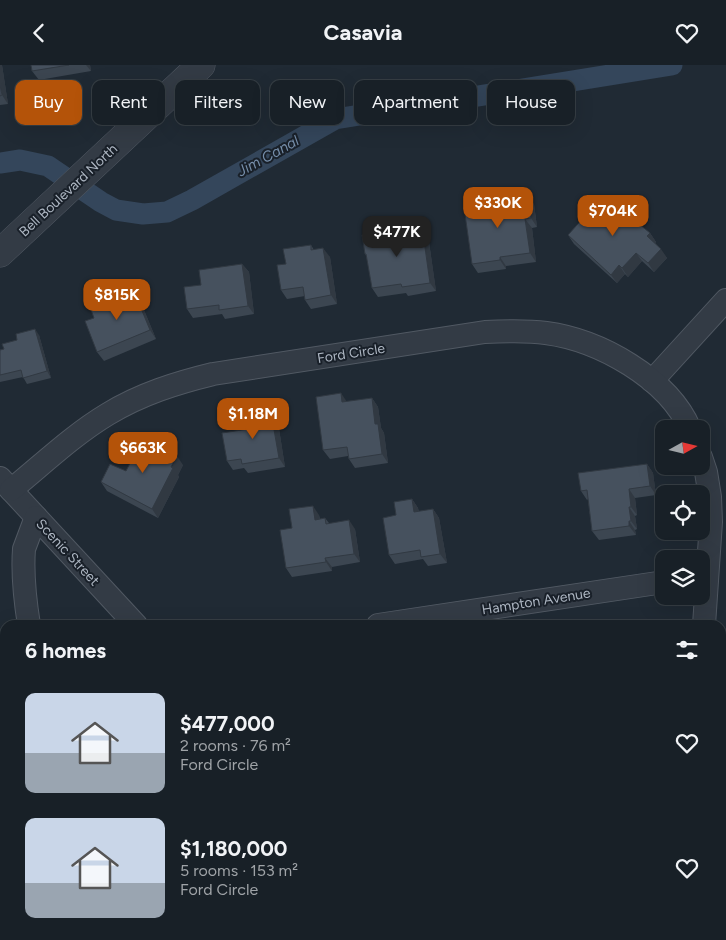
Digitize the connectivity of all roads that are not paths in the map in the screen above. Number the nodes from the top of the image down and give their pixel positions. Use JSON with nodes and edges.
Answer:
{"nodes":[{"id":1,"x":200,"y":65,"type":"edge"},
{"id":2,"x":0,"y":253,"type":"edge"},
{"id":3,"x":726,"y":300,"type":"edge"},
{"id":4,"x":652,"y":381,"type":"junction"},
{"id":5,"x":685,"y":420,"type":"edge"},
{"id":6,"x":706,"y":475,"type":"edge"},
{"id":7,"x":5,"y":484,"type":"edge"},
{"id":8,"x":36,"y":517,"type":"junction"},
{"id":9,"x":707,"y":550,"type":"edge"},
{"id":10,"x":655,"y":583,"type":"edge"},
{"id":11,"x":704,"y":605,"type":"edge"},
{"id":12,"x":28,"y":620,"type":"edge"},
{"id":13,"x":131,"y":620,"type":"edge"},
{"id":14,"x":411,"y":620,"type":"edge"},
{"id":15,"x":704,"y":620,"type":"edge"}],
"edges":[{"from":1,"to":2,"type":"street","name":"Bell Boulevard North"},
{"from":3,"to":4,"type":"street"},
{"from":4,"to":5,"type":"street","name":"Ford Circle"},
{"from":4,"to":7,"type":"street","name":"Ford Circle"},
{"from":6,"to":9,"type":"street"},
{"from":7,"to":8,"type":"street","name":"Scenic Street"},
{"from":8,"to":12,"type":"street"},
{"from":8,"to":13,"type":"street","name":"Scenic Street"},
{"from":10,"to":14,"type":"street","name":"Hampton Avenue"},
{"from":11,"to":15,"type":"street"}]}
